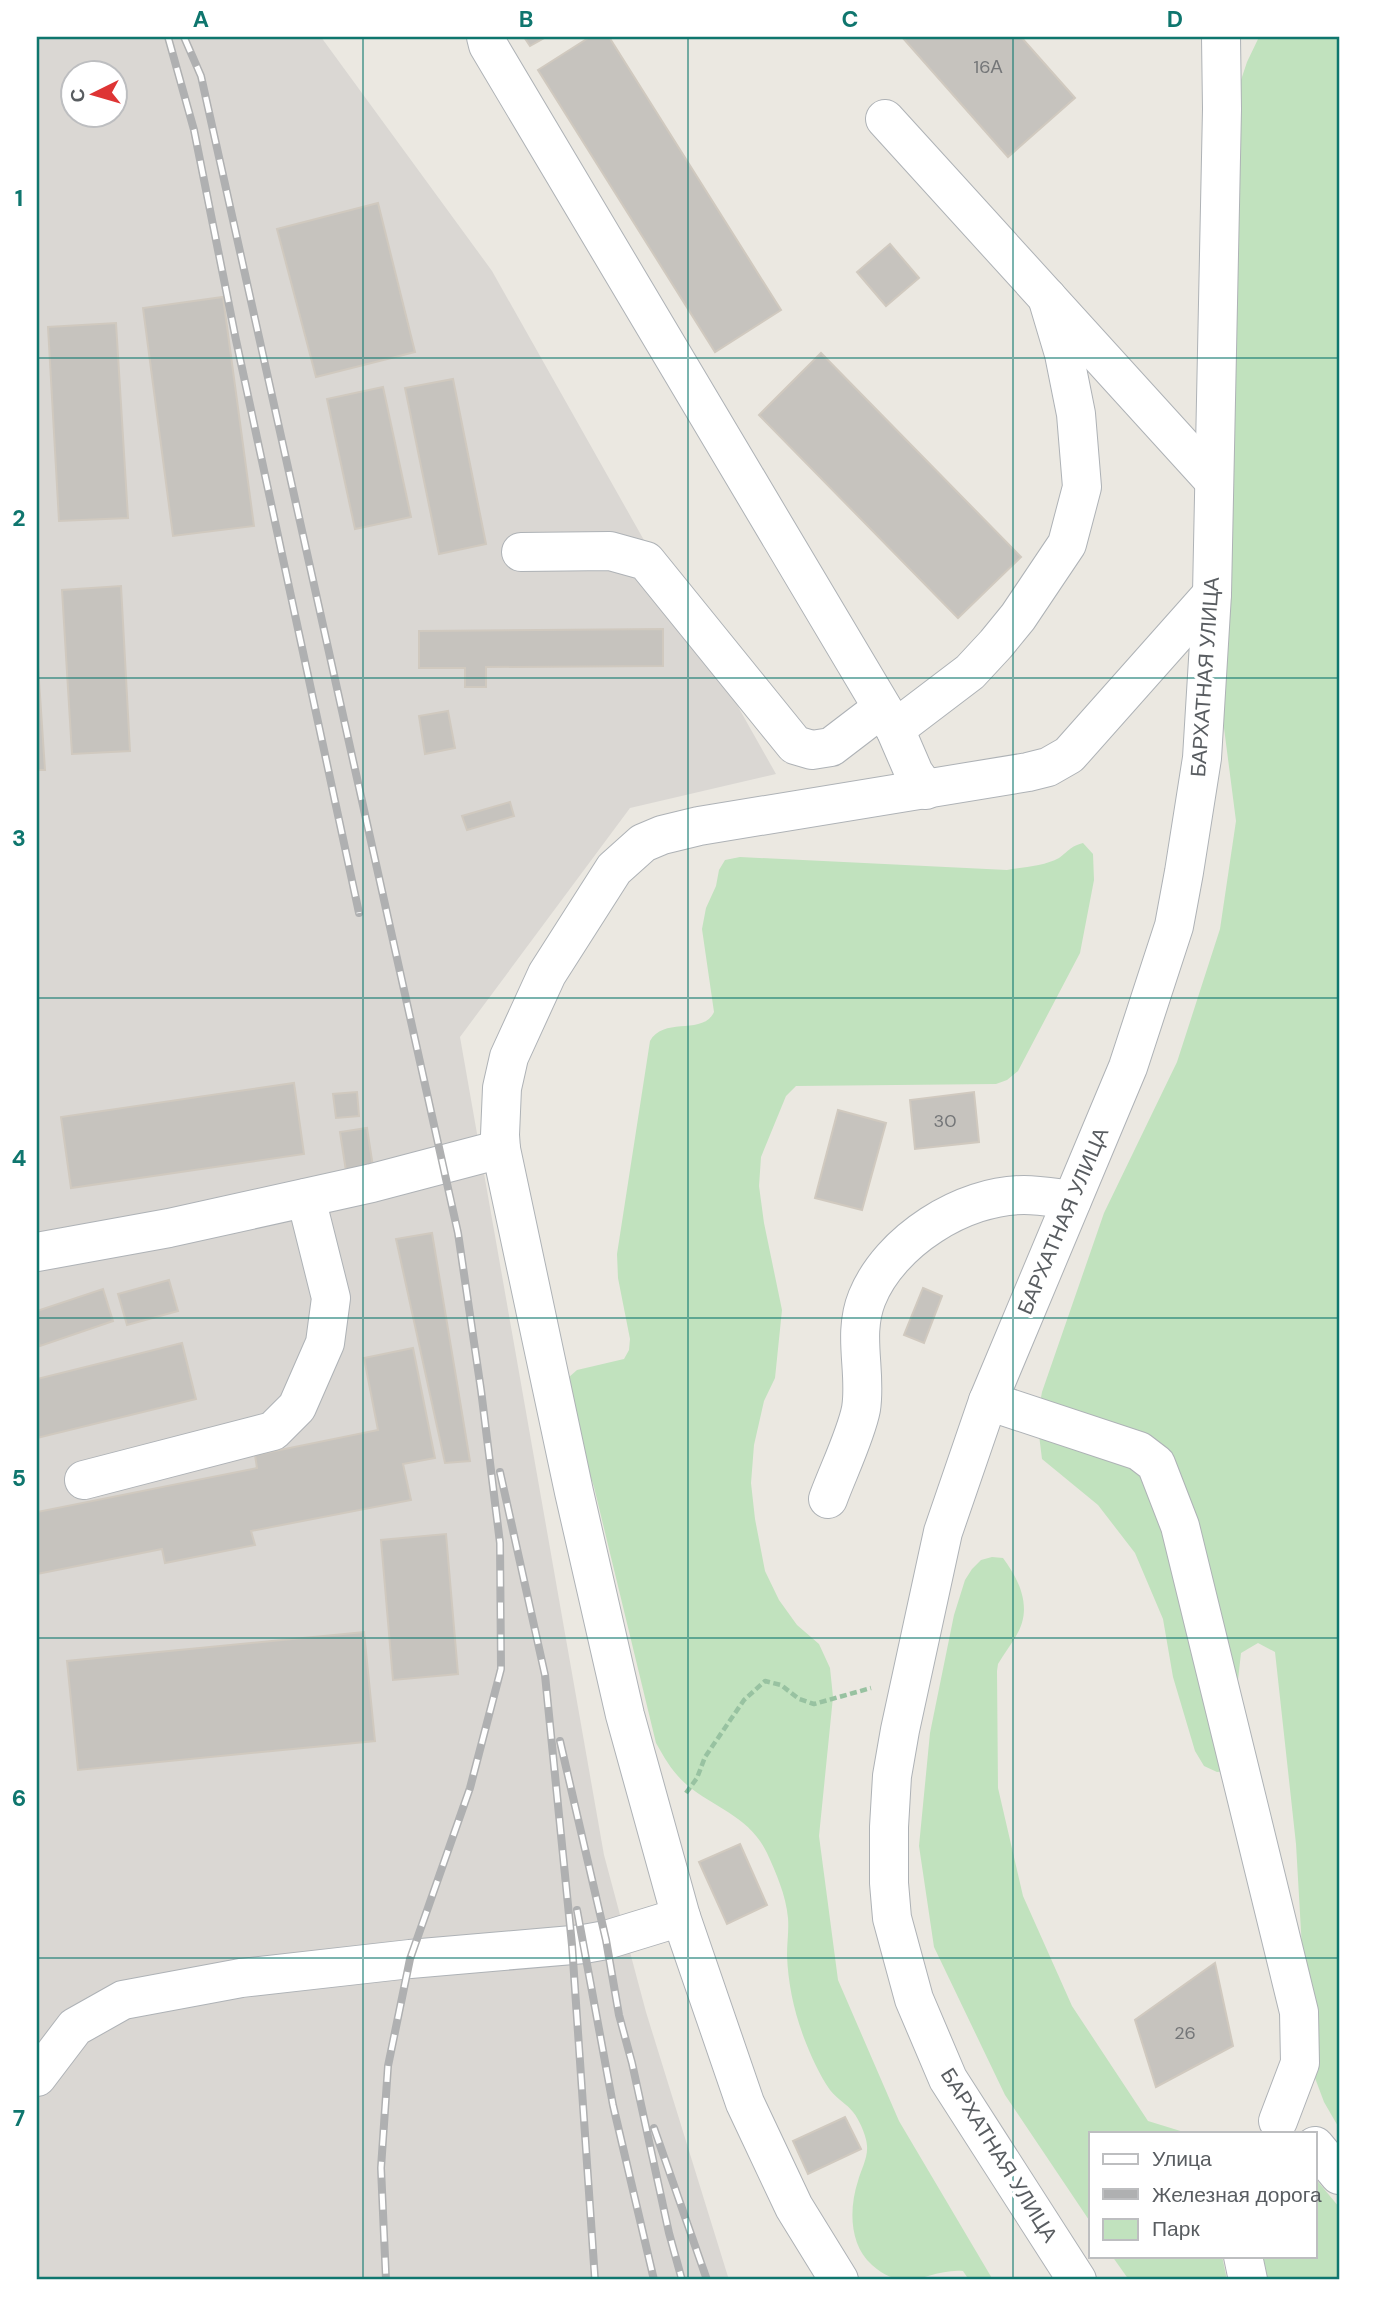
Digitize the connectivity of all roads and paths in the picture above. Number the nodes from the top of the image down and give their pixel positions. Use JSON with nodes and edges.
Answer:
{"nodes":[{"id":1,"x":486,"y":37,"type":"edge"},
{"id":2,"x":1221,"y":37,"type":"edge"},
{"id":3,"x":1238,"y":37,"type":"edge"},
{"id":4,"x":1222,"y":109,"type":"junction"},
{"id":5,"x":885,"y":119,"type":"dead end"},
{"id":6,"x":1047,"y":297,"type":"junction"},
{"id":7,"x":1214,"y":481,"type":"junction"},
{"id":8,"x":521,"y":552,"type":"dead end"},
{"id":9,"x":1212,"y":594,"type":"junction"},
{"id":10,"x":889,"y":719,"type":"junction"},
{"id":11,"x":926,"y":790,"type":"junction"},
{"id":12,"x":501,"y":1149,"type":"junction"},
{"id":13,"x":306,"y":1198,"type":"junction"},
{"id":14,"x":1072,"y":1200,"type":"junction"},
{"id":15,"x":37,"y":1252,"type":"edge"},
{"id":16,"x":988,"y":1401,"type":"junction"},
{"id":17,"x":84,"y":1480,"type":"dead end"},
{"id":18,"x":828,"y":1499,"type":"dead end"},
{"id":19,"x":911,"y":1676,"type":"junction"},
{"id":20,"x":651,"y":1809,"type":"junction"},
{"id":21,"x":681,"y":1916,"type":"junction"},
{"id":22,"x":37,"y":2077,"type":"edge"},
{"id":23,"x":1275,"y":2129,"type":"edge"},
{"id":24,"x":1316,"y":2147,"type":"edge"},
{"id":25,"x":1339,"y":2175,"type":"edge"},
{"id":26,"x":1243,"y":2258,"type":"edge"},
{"id":27,"x":839,"y":2280,"type":"edge"},
{"id":28,"x":1077,"y":2280,"type":"edge"},
{"id":29,"x":1248,"y":2280,"type":"edge"}],
"edges":[{"from":1,"to":10,"type":"street"},
{"from":2,"to":4,"type":"street"},
{"from":3,"to":4,"type":"street"},
{"from":4,"to":7,"type":"street","name":"БАРХАТНАЯ УЛИЦА"},
{"from":5,"to":6,"type":"street"},
{"from":6,"to":7,"type":"street"},
{"from":6,"to":10,"type":"street"},
{"from":7,"to":9,"type":"street","name":"БАРХАТНАЯ УЛИЦА"},
{"from":8,"to":10,"type":"street"},
{"from":9,"to":11,"type":"street"},
{"from":9,"to":14,"type":"street","name":"БАРХАТНАЯ УЛИЦА"},
{"from":10,"to":11,"type":"street"},
{"from":11,"to":12,"type":"street"},
{"from":12,"to":13,"type":"street"},
{"from":12,"to":20,"type":"street"},
{"from":13,"to":15,"type":"street"},
{"from":13,"to":17,"type":"street"},
{"from":14,"to":16,"type":"street","name":"БАРХАТНАЯ УЛИЦА"},
{"from":14,"to":18,"type":"street"},
{"from":16,"to":19,"type":"street","name":"БАРХАТНАЯ УЛИЦА"},
{"from":16,"to":23,"type":"street"},
{"from":19,"to":20,"type":"path"},
{"from":19,"to":28,"type":"street","name":"БАРХАТНАЯ УЛИЦА"},
{"from":20,"to":21,"type":"street"},
{"from":21,"to":22,"type":"street"},
{"from":21,"to":27,"type":"street"},
{"from":24,"to":25,"type":"street"},
{"from":26,"to":29,"type":"street"}]}
